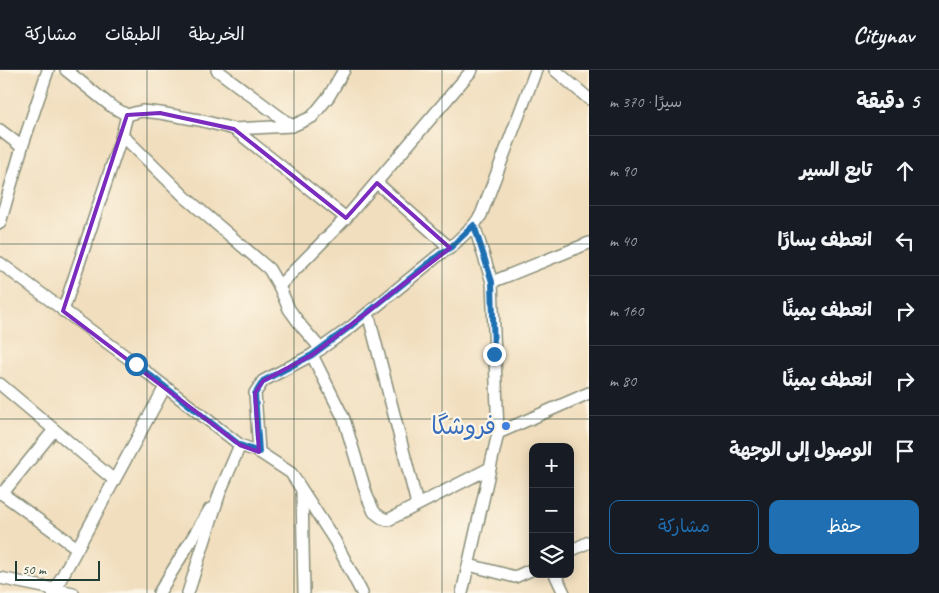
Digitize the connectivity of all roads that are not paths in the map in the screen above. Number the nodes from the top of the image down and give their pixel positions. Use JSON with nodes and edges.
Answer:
{"nodes":[{"id":1,"x":48,"y":70,"type":"edge"},
{"id":2,"x":66,"y":70,"type":"edge"},
{"id":3,"x":218,"y":70,"type":"edge"},
{"id":4,"x":344,"y":70,"type":"edge"},
{"id":5,"x":472,"y":70,"type":"edge"},
{"id":6,"x":536,"y":70,"type":"edge"},
{"id":7,"x":555,"y":70,"type":"edge"},
{"id":8,"x":589,"y":99,"type":"edge"},
{"id":9,"x":127,"y":115,"type":"junction"},
{"id":10,"x":292,"y":126,"type":"junction"},
{"id":11,"x":234,"y":129,"type":"junction"},
{"id":12,"x":0,"y":130,"type":"edge"},
{"id":13,"x":122,"y":135,"type":"junction"},
{"id":14,"x":22,"y":147,"type":"junction"},
{"id":15,"x":377,"y":182,"type":"junction"},
{"id":16,"x":346,"y":218,"type":"junction"},
{"id":17,"x":0,"y":223,"type":"edge"},
{"id":18,"x":474,"y":225,"type":"junction"},
{"id":19,"x":589,"y":243,"type":"edge"},
{"id":20,"x":450,"y":248,"type":"junction"},
{"id":21,"x":0,"y":262,"type":"edge"},
{"id":22,"x":492,"y":282,"type":"junction"},
{"id":23,"x":279,"y":286,"type":"junction"},
{"id":24,"x":63,"y":310,"type":"junction"},
{"id":25,"x":368,"y":313,"type":"junction"},
{"id":26,"x":317,"y":352,"type":"junction"},
{"id":27,"x":0,"y":384,"type":"edge"},
{"id":28,"x":165,"y":388,"type":"junction"},
{"id":29,"x":589,"y":393,"type":"edge"},
{"id":30,"x":54,"y":430,"type":"junction"},
{"id":31,"x":498,"y":433,"type":"junction"},
{"id":32,"x":240,"y":445,"type":"junction"},
{"id":33,"x":259,"y":452,"type":"junction"},
{"id":34,"x":490,"y":468,"type":"junction"},
{"id":35,"x":114,"y":480,"type":"junction"},
{"id":36,"x":220,"y":492,"type":"junction"},
{"id":37,"x":302,"y":492,"type":"junction"},
{"id":38,"x":1,"y":493,"type":"edge"},
{"id":39,"x":417,"y":504,"type":"junction"},
{"id":40,"x":589,"y":542,"type":"edge"},
{"id":41,"x":77,"y":548,"type":"junction"},
{"id":42,"x":574,"y":549,"type":"edge"},
{"id":43,"x":469,"y":565,"type":"junction"},
{"id":44,"x":529,"y":571,"type":"edge"},
{"id":45,"x":0,"y":578,"type":"edge"},
{"id":46,"x":557,"y":578,"type":"edge"},
{"id":47,"x":54,"y":592,"type":"edge"},
{"id":48,"x":73,"y":593,"type":"edge"},
{"id":49,"x":159,"y":593,"type":"edge"},
{"id":50,"x":188,"y":593,"type":"edge"},
{"id":51,"x":304,"y":593,"type":"edge"},
{"id":52,"x":362,"y":593,"type":"edge"},
{"id":53,"x":462,"y":593,"type":"edge"},
{"id":54,"x":564,"y":593,"type":"edge"}],
"edges":[{"from":1,"to":14,"type":"street"},
{"from":2,"to":9,"type":"street"},
{"from":3,"to":10,"type":"street"},
{"from":4,"to":10,"type":"street"},
{"from":5,"to":15,"type":"street"},
{"from":6,"to":18,"type":"street"},
{"from":7,"to":8,"type":"street"},
{"from":9,"to":11,"type":"street"},
{"from":9,"to":13,"type":"street"},
{"from":10,"to":11,"type":"street"},
{"from":11,"to":16,"type":"street"},
{"from":12,"to":14,"type":"street"},
{"from":13,"to":23,"type":"street"},
{"from":13,"to":24,"type":"street"},
{"from":14,"to":17,"type":"street"},
{"from":15,"to":16,"type":"street"},
{"from":15,"to":20,"type":"street"},
{"from":16,"to":23,"type":"street"},
{"from":18,"to":20,"type":"street"},
{"from":18,"to":22,"type":"street"},
{"from":19,"to":22,"type":"street"},
{"from":20,"to":25,"type":"street"},
{"from":21,"to":24,"type":"street"},
{"from":22,"to":31,"type":"street"},
{"from":23,"to":26,"type":"street"},
{"from":24,"to":28,"type":"street"},
{"from":25,"to":26,"type":"street"},
{"from":25,"to":39,"type":"street"},
{"from":26,"to":33,"type":"street"},
{"from":26,"to":39,"type":"street"},
{"from":27,"to":30,"type":"street"},
{"from":28,"to":32,"type":"street"},
{"from":28,"to":35,"type":"street"},
{"from":29,"to":31,"type":"street"},
{"from":30,"to":35,"type":"street"},
{"from":30,"to":38,"type":"street"},
{"from":31,"to":34,"type":"street"},
{"from":32,"to":33,"type":"street"},
{"from":32,"to":36,"type":"street"},
{"from":33,"to":37,"type":"street"},
{"from":34,"to":39,"type":"street"},
{"from":34,"to":43,"type":"street"},
{"from":35,"to":41,"type":"street"},
{"from":36,"to":49,"type":"street"},
{"from":36,"to":50,"type":"street"},
{"from":37,"to":51,"type":"street"},
{"from":37,"to":52,"type":"street"},
{"from":38,"to":41,"type":"street"},
{"from":40,"to":42,"type":"street"},
{"from":41,"to":47,"type":"street"},
{"from":43,"to":44,"type":"street"},
{"from":43,"to":53,"type":"street"},
{"from":45,"to":47,"type":"street"},
{"from":46,"to":54,"type":"street"},
{"from":47,"to":48,"type":"street"}]}
